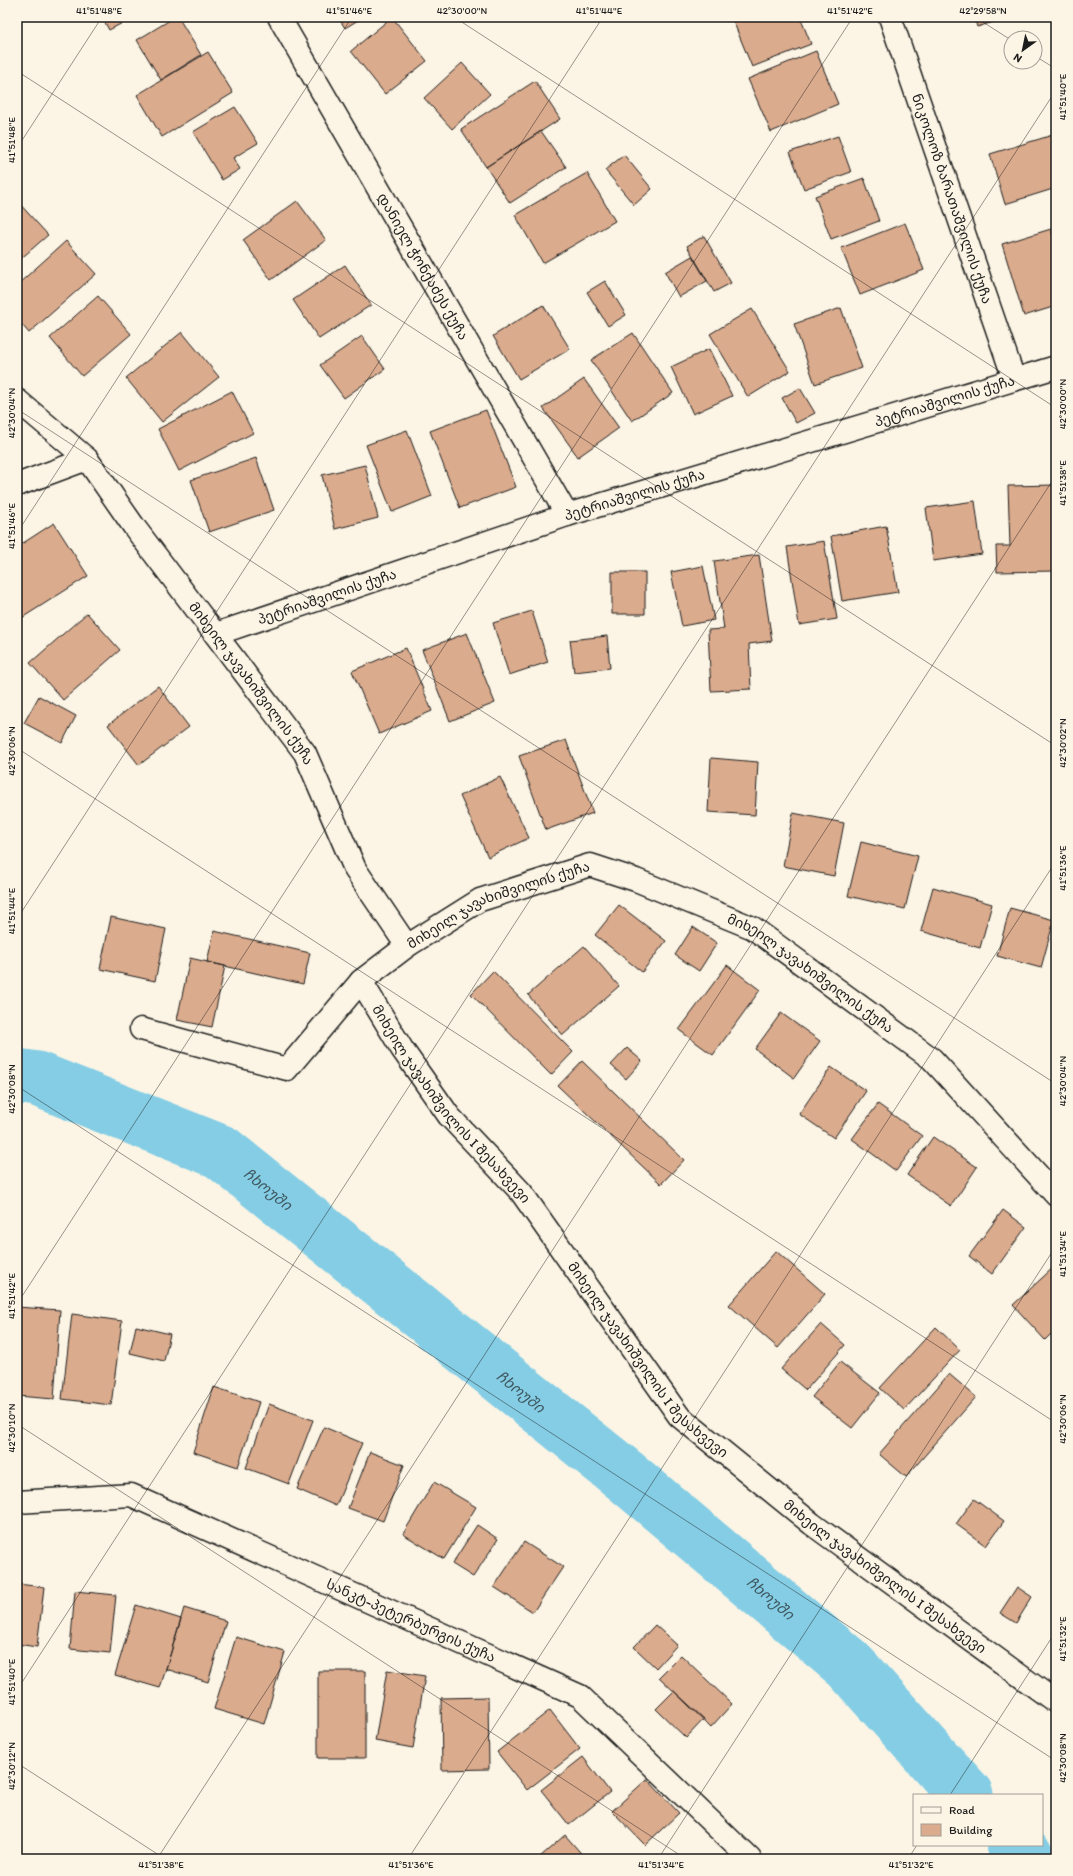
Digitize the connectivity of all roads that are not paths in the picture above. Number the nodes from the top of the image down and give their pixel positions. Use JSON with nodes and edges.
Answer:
{"nodes":[{"id":1,"x":279,"y":17,"type":"edge"},
{"id":2,"x":890,"y":17,"type":"edge"},
{"id":3,"x":1056,"y":367,"type":"edge"},
{"id":4,"x":1014,"y":379,"type":"junction"},
{"id":5,"x":17,"y":400,"type":"edge"},
{"id":6,"x":87,"y":459,"type":"junction"},
{"id":7,"x":17,"y":485,"type":"edge"},
{"id":8,"x":567,"y":515,"type":"junction"},
{"id":9,"x":216,"y":634,"type":"junction"},
{"id":10,"x":407,"y":946,"type":"junction"},
{"id":11,"x":361,"y":981,"type":"junction"},
{"id":12,"x":141,"y":1029,"type":"dead end"},
{"id":13,"x":1056,"y":1195,"type":"edge"},
{"id":14,"x":17,"y":1502,"type":"edge"},
{"id":15,"x":1056,"y":1702,"type":"edge"},
{"id":16,"x":750,"y":1859,"type":"edge"}],
"edges":[{"from":1,"to":8,"type":"street","name":"დანიელ ჭონქაძეს ქუჩა"},
{"from":2,"to":4,"type":"street","name":"ნიკოლოზ ბარათაშვილის ქუჩა"},
{"from":3,"to":4,"type":"street","name":"პეტრიაშვილის ქუჩა"},
{"from":4,"to":8,"type":"street","name":"პეტრიაშვილის ქუჩა"},
{"from":5,"to":6,"type":"street","name":"მიხეილ ჯავახიშვილის ქუჩა"},
{"from":6,"to":7,"type":"street"},
{"from":6,"to":9,"type":"street","name":"მიხეილ ჯავახიშვილის ქუჩა"},
{"from":8,"to":9,"type":"street","name":"პეტრიაშვილის ქუჩა"},
{"from":9,"to":10,"type":"street","name":"მიხეილ ჯავახიშვილის ქუჩა"},
{"from":10,"to":11,"type":"street"},
{"from":10,"to":13,"type":"street","name":"მიხეილ ჯავახიშვილის ქუჩა"},
{"from":11,"to":12,"type":"street"},
{"from":11,"to":15,"type":"street","name":"მიხეილ ჯავახიშვილის I შესახვევი"},
{"from":14,"to":16,"type":"street","name":"სანკტ-პეტერბურგის ქუჩა"}]}
